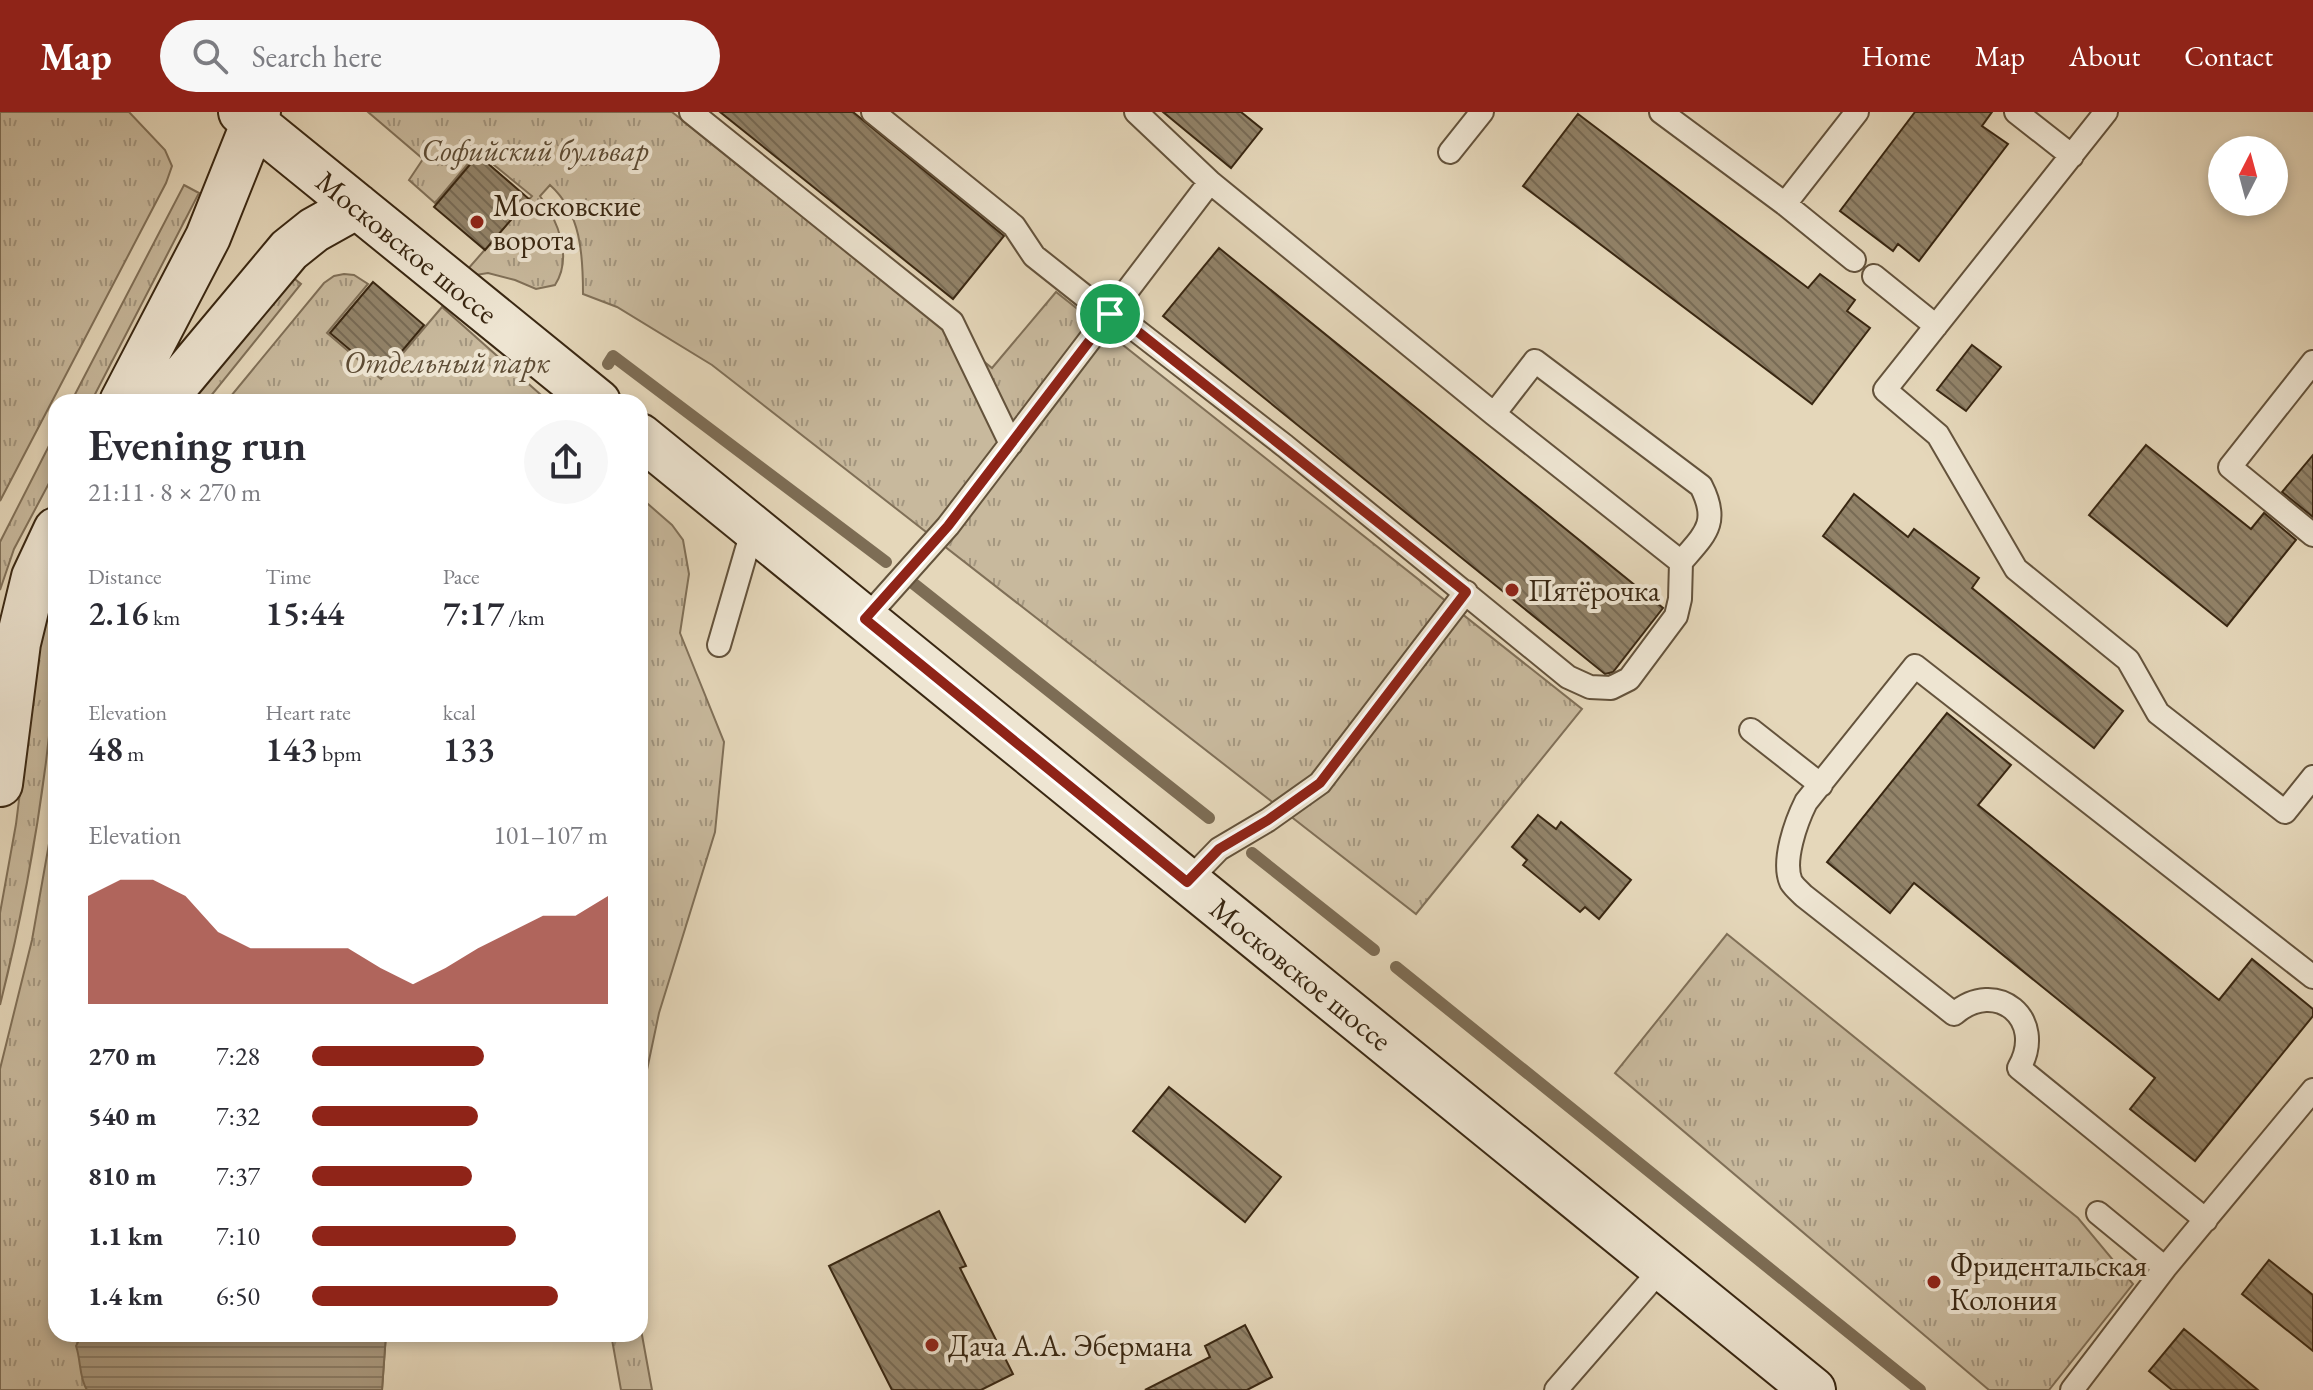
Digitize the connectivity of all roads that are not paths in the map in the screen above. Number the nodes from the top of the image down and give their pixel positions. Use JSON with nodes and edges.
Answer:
{"nodes":[{"id":1,"x":691,"y":112,"type":"edge"},
{"id":2,"x":873,"y":112,"type":"edge"},
{"id":3,"x":1136,"y":112,"type":"edge"},
{"id":4,"x":1482,"y":112,"type":"edge"},
{"id":5,"x":1661,"y":112,"type":"edge"},
{"id":6,"x":1857,"y":112,"type":"edge"},
{"id":7,"x":2016,"y":112,"type":"edge"},
{"id":8,"x":2106,"y":112,"type":"edge"},
{"id":9,"x":251,"y":115,"type":"edge"},
{"id":10,"x":1450,"y":152,"type":"dead end"},
{"id":11,"x":2072,"y":156,"type":"junction"},
{"id":12,"x":1210,"y":182,"type":"junction"},
{"id":13,"x":1785,"y":204,"type":"junction"},
{"id":14,"x":357,"y":206,"type":"junction"},
{"id":15,"x":1854,"y":260,"type":"dead end"},
{"id":16,"x":1874,"y":276,"type":"dead end"},
{"id":17,"x":1110,"y":314,"type":"junction"},
{"id":18,"x":1936,"y":326,"type":"junction"},
{"id":19,"x":2313,"y":362,"type":"edge"},
{"id":20,"x":126,"y":394,"type":"edge"},
{"id":21,"x":169,"y":394,"type":"edge"},
{"id":22,"x":588,"y":394,"type":"edge"},
{"id":23,"x":1494,"y":414,"type":"junction"},
{"id":24,"x":648,"y":443,"type":"edge"},
{"id":25,"x":1011,"y":444,"type":"junction"},
{"id":26,"x":753,"y":528,"type":"junction"},
{"id":27,"x":2313,"y":535,"type":"edge"},
{"id":28,"x":48,"y":547,"type":"edge"},
{"id":29,"x":1681,"y":562,"type":"junction"},
{"id":30,"x":1466,"y":592,"type":"junction"},
{"id":31,"x":865,"y":619,"type":"junction"},
{"id":32,"x":719,"y":645,"type":"dead end"},
{"id":33,"x":1751,"y":730,"type":"dead end"},
{"id":34,"x":2313,"y":777,"type":"edge"},
{"id":35,"x":0,"y":784,"type":"edge"},
{"id":36,"x":1821,"y":785,"type":"junction"},
{"id":37,"x":1187,"y":882,"type":"junction"},
{"id":38,"x":2313,"y":977,"type":"edge"},
{"id":39,"x":2313,"y":1090,"type":"edge"},
{"id":40,"x":2098,"y":1213,"type":"dead end"},
{"id":41,"x":2206,"y":1220,"type":"junction"},
{"id":42,"x":1662,"y":1268,"type":"junction"},
{"id":43,"x":2165,"y":1268,"type":"junction"},
{"id":44,"x":1556,"y":1390,"type":"edge"},
{"id":45,"x":1813,"y":1390,"type":"edge"},
{"id":46,"x":2072,"y":1390,"type":"edge"}],
"edges":[{"from":1,"to":25,"type":"lane"},
{"from":2,"to":17,"type":"lane"},
{"from":3,"to":12,"type":"lane"},
{"from":4,"to":10,"type":"lane"},
{"from":5,"to":13,"type":"lane"},
{"from":6,"to":13,"type":"lane"},
{"from":7,"to":11,"type":"lane"},
{"from":8,"to":11,"type":"lane"},
{"from":9,"to":14,"type":"main road","name":"Московское шоссе"},
{"from":9,"to":20,"type":"main road"},
{"from":11,"to":18,"type":"lane"},
{"from":12,"to":17,"type":"lane"},
{"from":12,"to":23,"type":"lane"},
{"from":13,"to":15,"type":"lane"},
{"from":14,"to":21,"type":"main road"},
{"from":14,"to":22,"type":"main road","name":"Московское шоссе"},
{"from":16,"to":18,"type":"lane"},
{"from":17,"to":25,"type":"lane"},
{"from":17,"to":30,"type":"lane"},
{"from":18,"to":34,"type":"lane"},
{"from":19,"to":27,"type":"lane"},
{"from":23,"to":29,"type":"lane"},
{"from":23,"to":29,"type":"lane"},
{"from":24,"to":26,"type":"main road","name":"Московское шоссе"},
{"from":25,"to":31,"type":"lane"},
{"from":26,"to":31,"type":"main road","name":"Московское шоссе"},
{"from":26,"to":32,"type":"lane"},
{"from":28,"to":35,"type":"main road"},
{"from":29,"to":30,"type":"lane"},
{"from":30,"to":37,"type":"lane"},
{"from":31,"to":37,"type":"main road","name":"Московское шоссе"},
{"from":33,"to":36,"type":"lane"},
{"from":36,"to":38,"type":"lane"},
{"from":36,"to":41,"type":"lane"},
{"from":37,"to":42,"type":"main road","name":"Московское шоссе"},
{"from":39,"to":41,"type":"lane"},
{"from":40,"to":43,"type":"lane"},
{"from":41,"to":43,"type":"lane"},
{"from":42,"to":44,"type":"lane"},
{"from":42,"to":45,"type":"main road","name":"Московское шоссе"},
{"from":43,"to":46,"type":"lane"}]}
